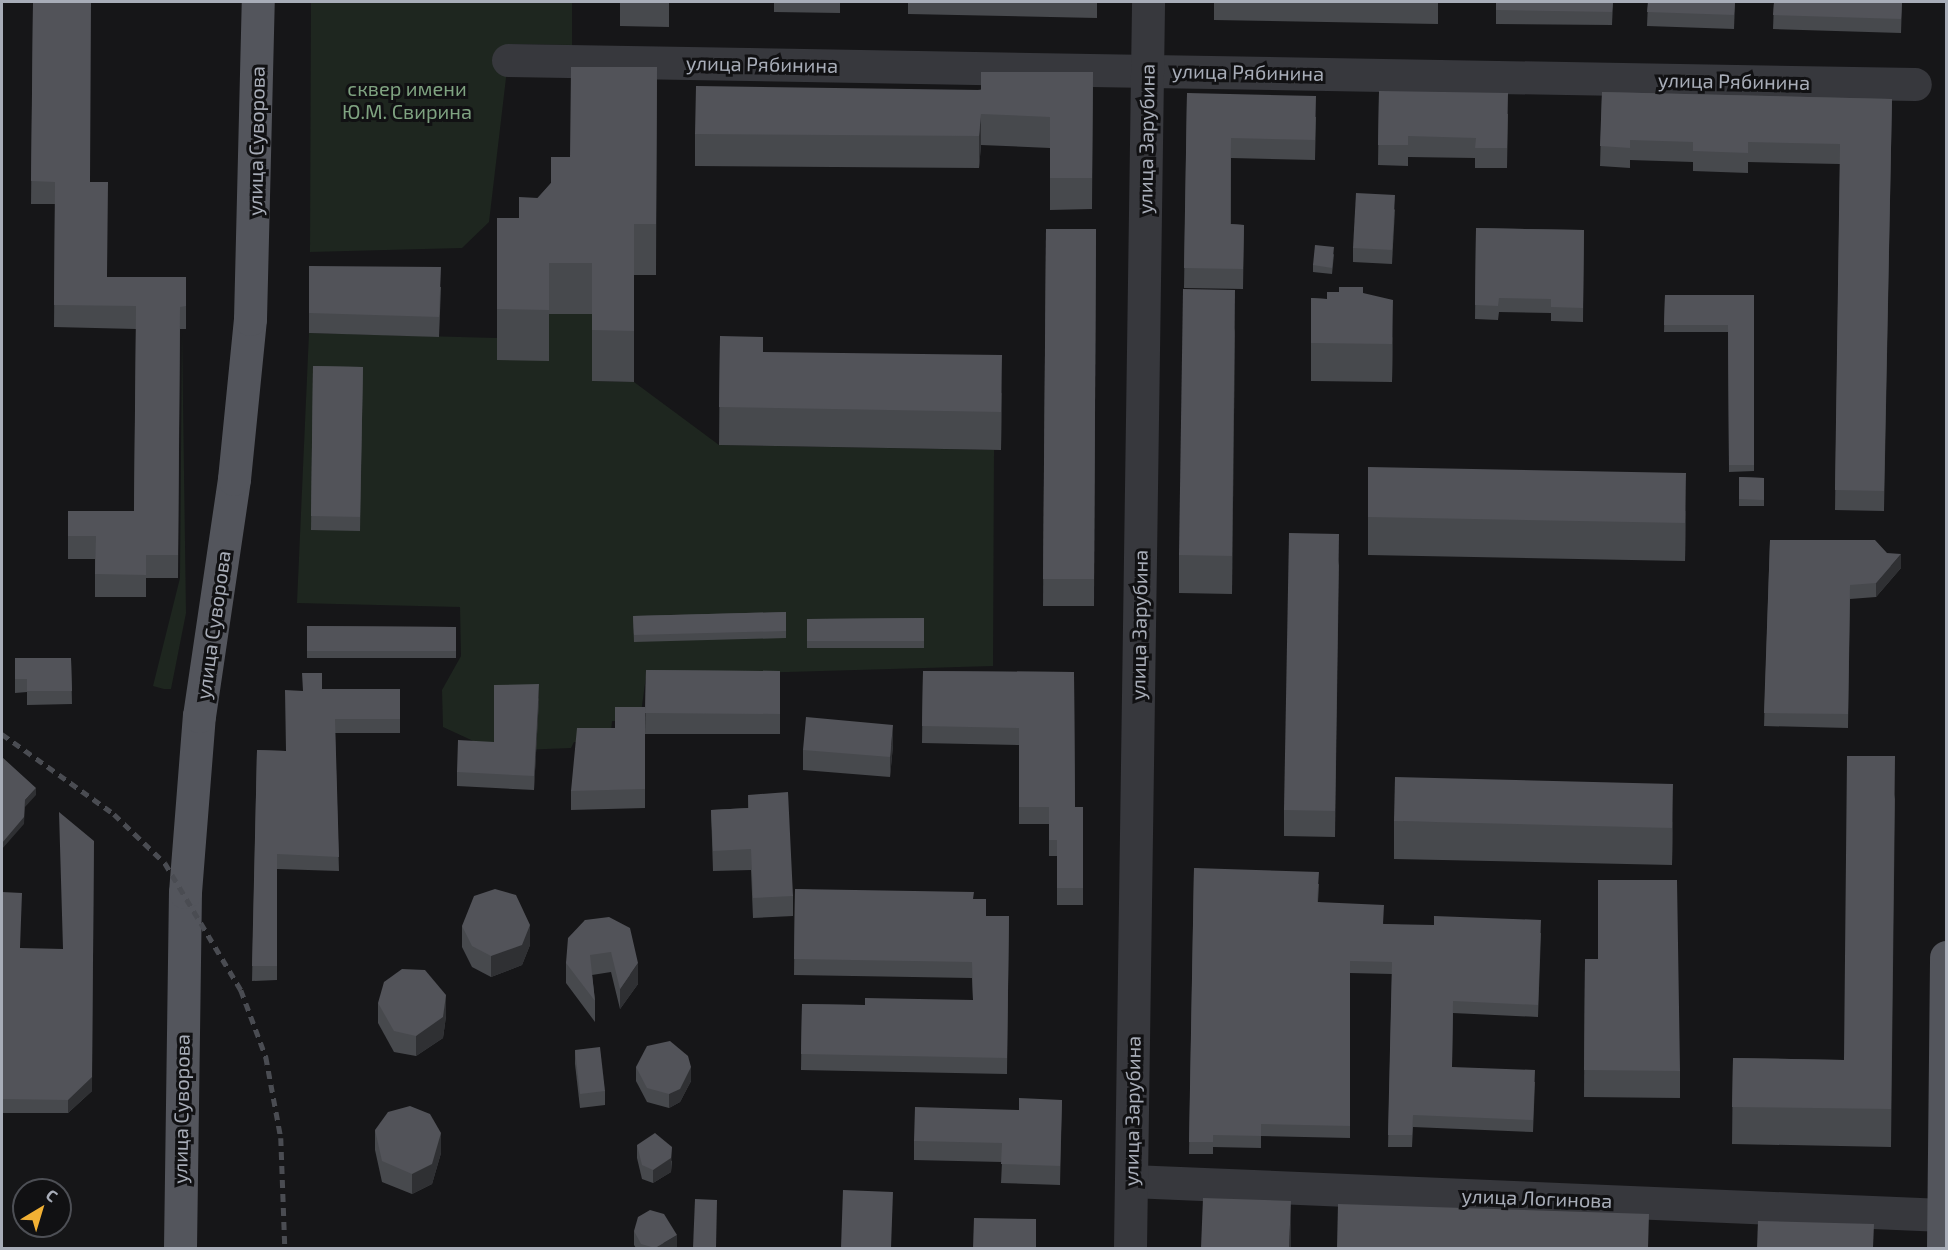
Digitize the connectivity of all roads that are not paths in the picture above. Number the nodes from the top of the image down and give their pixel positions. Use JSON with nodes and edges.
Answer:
{"nodes":[{"id":1,"x":258,"y":2,"type":"edge"},
{"id":2,"x":1148,"y":2,"type":"edge"},
{"id":3,"x":508,"y":60,"type":"dead end"},
{"id":4,"x":1147,"y":71,"type":"junction"},
{"id":5,"x":1915,"y":84,"type":"dead end"},
{"id":6,"x":1947,"y":957,"type":"edge"},
{"id":7,"x":1131,"y":1181,"type":"junction"},
{"id":8,"x":1943,"y":1215,"type":"junction"},
{"id":9,"x":180,"y":1248,"type":"edge"},
{"id":10,"x":1130,"y":1248,"type":"edge"},
{"id":11,"x":1943,"y":1248,"type":"edge"}],
"edges":[{"from":1,"to":9,"type":"main road","name":"улица Суворова"},
{"from":2,"to":4,"type":"street","name":"улица Зарубина"},
{"from":3,"to":4,"type":"street","name":"улица Рябинина"},
{"from":4,"to":5,"type":"street","name":"улица Рябинина"},
{"from":4,"to":7,"type":"street","name":"улица Зарубина"},
{"from":6,"to":8,"type":"main road"},
{"from":7,"to":8,"type":"street","name":"улица Логинова"},
{"from":7,"to":10,"type":"street","name":"улица Зарубина"},
{"from":8,"to":11,"type":"main road"}]}
